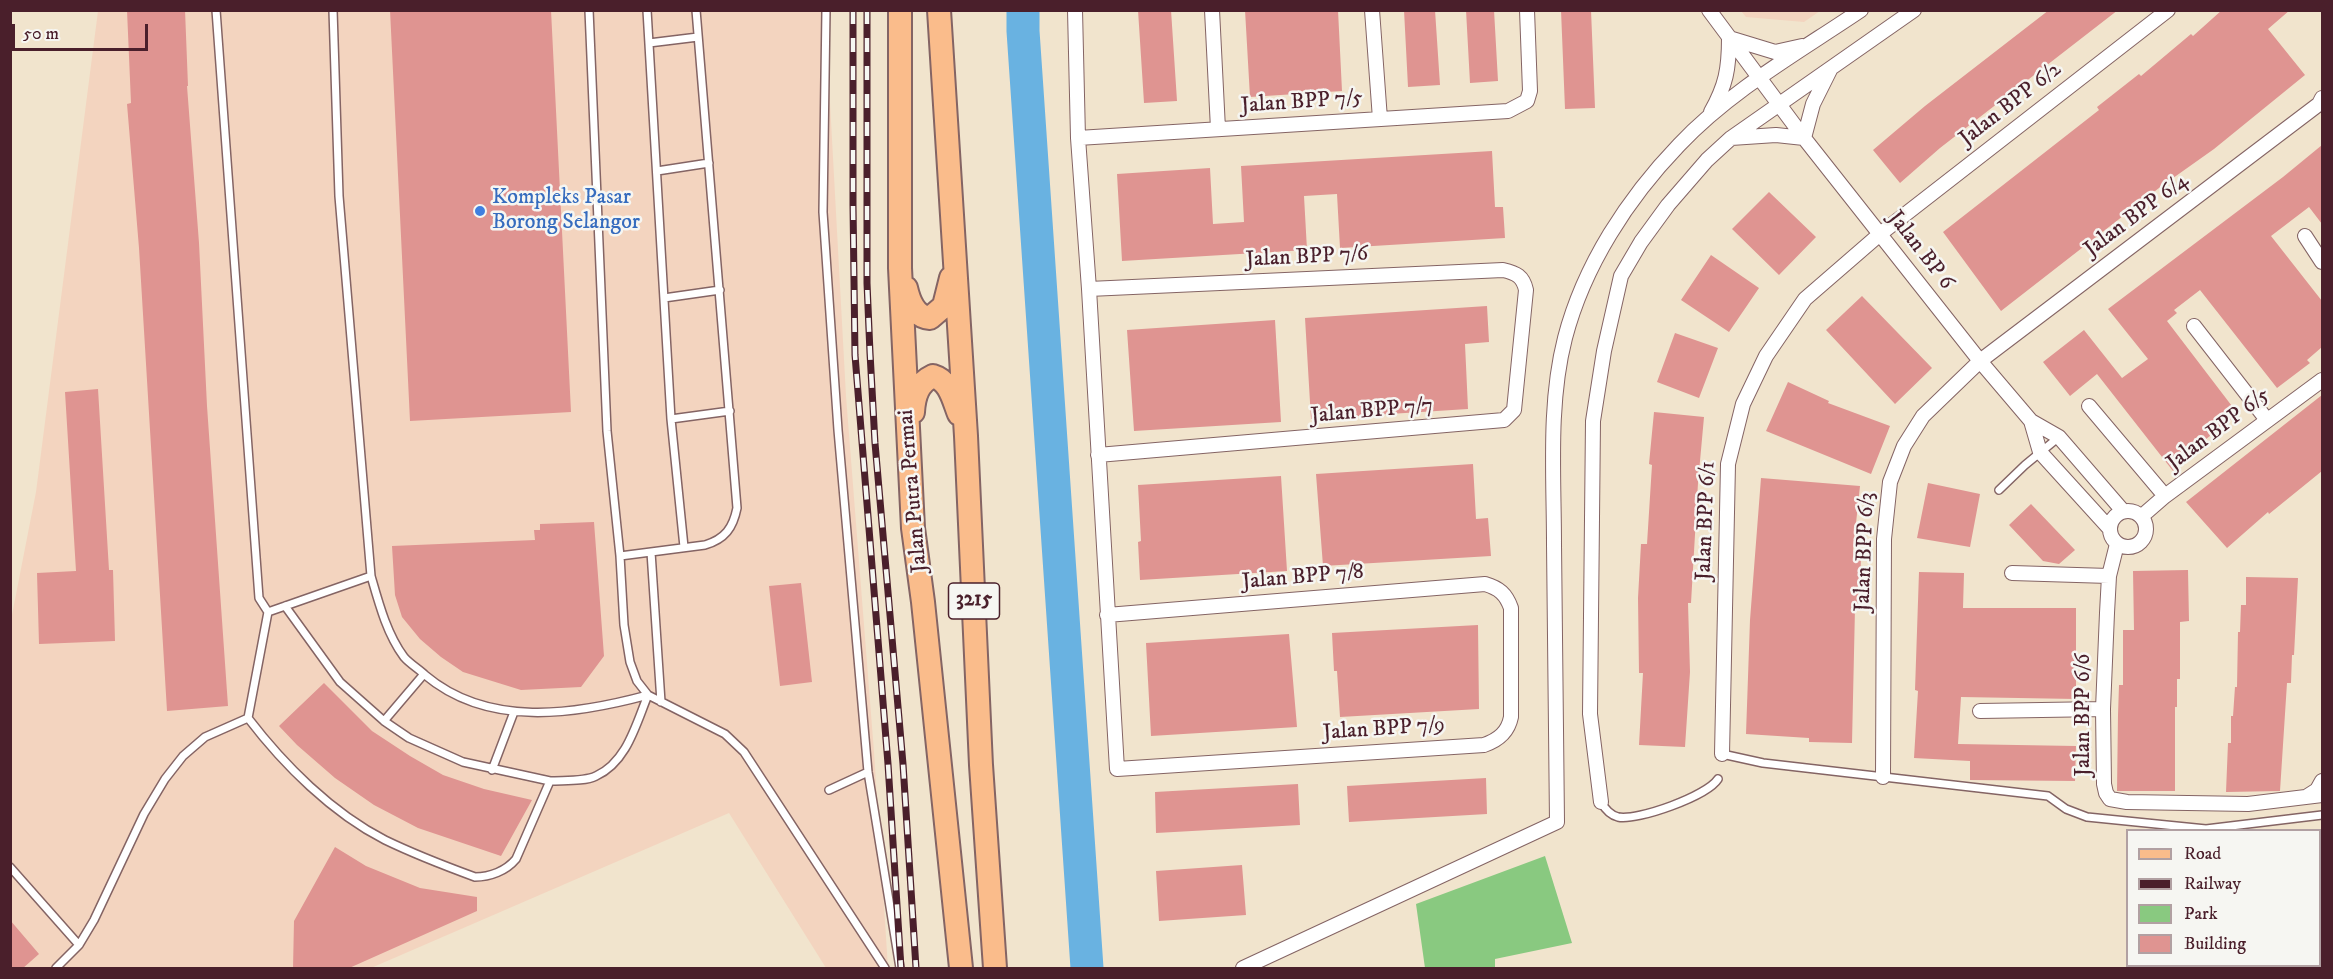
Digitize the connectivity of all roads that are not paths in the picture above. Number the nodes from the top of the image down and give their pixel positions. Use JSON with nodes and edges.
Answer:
{"nodes":[{"id":1,"x":216,"y":10,"type":"edge"},
{"id":2,"x":333,"y":10,"type":"edge"},
{"id":3,"x":589,"y":10,"type":"edge"},
{"id":4,"x":648,"y":10,"type":"edge"},
{"id":5,"x":696,"y":10,"type":"edge"},
{"id":6,"x":826,"y":10,"type":"edge"},
{"id":7,"x":900,"y":10,"type":"edge"},
{"id":8,"x":939,"y":10,"type":"edge"},
{"id":9,"x":1075,"y":10,"type":"edge"},
{"id":10,"x":1212,"y":10,"type":"edge"},
{"id":11,"x":1372,"y":10,"type":"edge"},
{"id":12,"x":1527,"y":10,"type":"edge"},
{"id":13,"x":1709,"y":10,"type":"edge"},
{"id":14,"x":1861,"y":10,"type":"edge"},
{"id":15,"x":1914,"y":10,"type":"edge"},
{"id":16,"x":2168,"y":10,"type":"edge"},
{"id":17,"x":698,"y":37,"type":"junction"},
{"id":18,"x":1729,"y":38,"type":"junction"},
{"id":19,"x":1815,"y":42,"type":"junction"},
{"id":20,"x":649,"y":43,"type":"junction"},
{"id":21,"x":1831,"y":68,"type":"junction"},
{"id":22,"x":1760,"y":79,"type":"junction"},
{"id":23,"x":2321,"y":101,"type":"edge"},
{"id":24,"x":1779,"y":105,"type":"junction"},
{"id":25,"x":1708,"y":117,"type":"junction"},
{"id":26,"x":1380,"y":119,"type":"junction"},
{"id":27,"x":1218,"y":129,"type":"junction"},
{"id":28,"x":1078,"y":138,"type":"junction"},
{"id":29,"x":1731,"y":138,"type":"junction"},
{"id":30,"x":1804,"y":138,"type":"junction"},
{"id":31,"x":709,"y":163,"type":"junction"},
{"id":32,"x":657,"y":171,"type":"junction"},
{"id":33,"x":1880,"y":234,"type":"junction"},
{"id":34,"x":2305,"y":236,"type":"dead end"},
{"id":35,"x":955,"y":249,"type":"junction"},
{"id":36,"x":2322,"y":262,"type":"edge"},
{"id":37,"x":900,"y":268,"type":"junction"},
{"id":38,"x":1524,"y":280,"type":"joint"},
{"id":39,"x":1089,"y":289,"type":"junction"},
{"id":40,"x":720,"y":290,"type":"junction"},
{"id":41,"x":664,"y":298,"type":"junction"},
{"id":42,"x":2194,"y":326,"type":"dead end"},
{"id":43,"x":1980,"y":361,"type":"junction"},
{"id":44,"x":2322,"y":380,"type":"edge"},
{"id":45,"x":2089,"y":406,"type":"dead end"},
{"id":46,"x":730,"y":411,"type":"junction"},
{"id":47,"x":671,"y":419,"type":"junction"},
{"id":48,"x":2267,"y":420,"type":"junction"},
{"id":49,"x":2031,"y":421,"type":"junction"},
{"id":50,"x":966,"y":436,"type":"junction"},
{"id":51,"x":2059,"y":437,"type":"junction"},
{"id":52,"x":909,"y":449,"type":"junction"},
{"id":53,"x":2040,"y":452,"type":"junction"},
{"id":54,"x":1098,"y":455,"type":"junction"},
{"id":55,"x":2084,"y":467,"type":"junction"},
{"id":56,"x":2066,"y":481,"type":"junction"},
{"id":57,"x":1999,"y":490,"type":"dead end"},
{"id":58,"x":2165,"y":496,"type":"junction"},
{"id":59,"x":2123,"y":511,"type":"junction"},
{"id":60,"x":2142,"y":516,"type":"junction"},
{"id":61,"x":2110,"y":529,"type":"junction"},
{"id":62,"x":2117,"y":544,"type":"junction"},
{"id":63,"x":684,"y":547,"type":"junction"},
{"id":64,"x":651,"y":552,"type":"junction"},
{"id":65,"x":620,"y":556,"type":"junction"},
{"id":66,"x":2012,"y":573,"type":"dead end"},
{"id":67,"x":371,"y":576,"type":"junction"},
{"id":68,"x":2109,"y":576,"type":"junction"},
{"id":69,"x":1501,"y":591,"type":"joint"},
{"id":70,"x":285,"y":606,"type":"junction"},
{"id":71,"x":268,"y":612,"type":"junction"},
{"id":72,"x":1107,"y":615,"type":"junction"},
{"id":73,"x":424,"y":674,"type":"junction"},
{"id":74,"x":648,"y":695,"type":"junction"},
{"id":75,"x":661,"y":702,"type":"junction"},
{"id":76,"x":2103,"y":709,"type":"junction"},
{"id":77,"x":1980,"y":711,"type":"dead end"},
{"id":78,"x":514,"y":712,"type":"junction"},
{"id":79,"x":248,"y":718,"type":"junction"},
{"id":80,"x":384,"y":721,"type":"junction"},
{"id":81,"x":1722,"y":754,"type":"joint"},
{"id":82,"x":492,"y":770,"type":"junction"},
{"id":83,"x":868,"y":772,"type":"junction"},
{"id":84,"x":1882,"y":777,"type":"junction"},
{"id":85,"x":1718,"y":779,"type":"dead end"},
{"id":86,"x":550,"y":781,"type":"junction"},
{"id":87,"x":2322,"y":781,"type":"edge"},
{"id":88,"x":830,"y":790,"type":"dead end"},
{"id":89,"x":2322,"y":795,"type":"edge"},
{"id":90,"x":2304,"y":798,"type":"junction"},
{"id":91,"x":1601,"y":802,"type":"joint"},
{"id":92,"x":2322,"y":815,"type":"edge"},
{"id":93,"x":10,"y":867,"type":"edge"},
{"id":94,"x":79,"y":945,"type":"junction"},
{"id":95,"x":957,"y":964,"type":"edge"},
{"id":96,"x":56,"y":969,"type":"edge"},
{"id":97,"x":885,"y":969,"type":"edge"},
{"id":98,"x":900,"y":969,"type":"edge"},
{"id":99,"x":995,"y":969,"type":"edge"},
{"id":100,"x":1243,"y":969,"type":"edge"}],
"edges":[{"from":1,"to":71,"type":"lane"},
{"from":2,"to":67,"type":"lane"},
{"from":3,"to":65,"type":"lane"},
{"from":4,"to":20,"type":"lane"},
{"from":5,"to":17,"type":"lane"},
{"from":6,"to":83,"type":"lane"},
{"from":7,"to":37,"type":"main road","name":"Jalan Putra Permai","number":"3215"},
{"from":8,"to":35,"type":"main road","number":"3215"},
{"from":9,"to":28,"type":"street"},
{"from":10,"to":27,"type":"street"},
{"from":11,"to":26,"type":"street"},
{"from":12,"to":26,"type":"street","name":"Jalan BPP 7/5"},
{"from":13,"to":18,"type":"street","name":"Jalan BP 6"},
{"from":14,"to":19,"type":"street"},
{"from":15,"to":21,"type":"street"},
{"from":16,"to":33,"type":"street","name":"Jalan BPP 6/2"},
{"from":17,"to":20,"type":"lane"},
{"from":17,"to":31,"type":"lane"},
{"from":18,"to":19,"type":"street"},
{"from":18,"to":22,"type":"street","name":"Jalan BP 6"},
{"from":18,"to":25,"type":"street"},
{"from":19,"to":22,"type":"street"},
{"from":20,"to":32,"type":"lane"},
{"from":21,"to":24,"type":"street"},
{"from":21,"to":30,"type":"street"},
{"from":22,"to":24,"type":"street","name":"Jalan BP 6"},
{"from":22,"to":25,"type":"street"},
{"from":23,"to":43,"type":"street","name":"Jalan BPP 6/4"},
{"from":24,"to":29,"type":"street"},
{"from":24,"to":30,"type":"street","name":"Jalan BP 6"},
{"from":25,"to":100,"type":"street"},
{"from":26,"to":27,"type":"street","name":"Jalan BPP 7/5"},
{"from":27,"to":28,"type":"street","name":"Jalan BPP 7/5"},
{"from":28,"to":39,"type":"street"},
{"from":29,"to":30,"type":"street"},
{"from":29,"to":91,"type":"street"},
{"from":30,"to":33,"type":"street","name":"Jalan BP 6"},
{"from":31,"to":32,"type":"lane"},
{"from":31,"to":40,"type":"lane"},
{"from":32,"to":41,"type":"lane"},
{"from":33,"to":43,"type":"street","name":"Jalan BP 6"},
{"from":33,"to":81,"type":"street","name":"Jalan BPP 6/1"},
{"from":34,"to":36,"type":"street"},
{"from":35,"to":37,"type":"main road"},
{"from":35,"to":50,"type":"main road","number":"3215"},
{"from":37,"to":52,"type":"main road","name":"Jalan Putra Permai","number":"3215"},
{"from":38,"to":39,"type":"street","name":"Jalan BPP 7/6"},
{"from":38,"to":54,"type":"street","name":"Jalan BPP 7/7"},
{"from":39,"to":54,"type":"street"},
{"from":40,"to":41,"type":"lane"},
{"from":40,"to":46,"type":"lane"},
{"from":41,"to":47,"type":"lane"},
{"from":42,"to":48,"type":"street"},
{"from":43,"to":49,"type":"street","name":"Jalan BP 6"},
{"from":43,"to":84,"type":"street","name":"Jalan BPP 6/3"},
{"from":44,"to":48,"type":"street","name":"Jalan BPP 6/5"},
{"from":45,"to":58,"type":"street"},
{"from":46,"to":47,"type":"lane"},
{"from":46,"to":63,"type":"lane"},
{"from":47,"to":63,"type":"lane"},
{"from":48,"to":58,"type":"street","name":"Jalan BPP 6/5"},
{"from":49,"to":51,"type":"street"},
{"from":49,"to":53,"type":"street"},
{"from":50,"to":52,"type":"main road"},
{"from":50,"to":99,"type":"main road","number":"3215"},
{"from":51,"to":53,"type":"lane"},
{"from":51,"to":55,"type":"street"},
{"from":52,"to":95,"type":"main road","name":"Jalan Putra Permai","number":"3215"},
{"from":53,"to":56,"type":"street"},
{"from":53,"to":57,"type":"lane"},
{"from":54,"to":72,"type":"street"},
{"from":55,"to":56,"type":"street"},
{"from":55,"to":59,"type":"street"},
{"from":56,"to":61,"type":"street"},
{"from":58,"to":60,"type":"street","name":"Jalan BPP 6/5"},
{"from":59,"to":60,"type":"street"},
{"from":59,"to":61,"type":"street"},
{"from":60,"to":62,"type":"street"},
{"from":61,"to":62,"type":"street"},
{"from":62,"to":68,"type":"street","name":"Jalan BPP 6/6"},
{"from":63,"to":64,"type":"lane"},
{"from":64,"to":65,"type":"lane"},
{"from":64,"to":75,"type":"lane"},
{"from":65,"to":74,"type":"lane"},
{"from":66,"to":68,"type":"street"},
{"from":67,"to":70,"type":"lane"},
{"from":67,"to":73,"type":"lane"},
{"from":68,"to":76,"type":"street","name":"Jalan BPP 6/6"},
{"from":69,"to":72,"type":"street","name":"Jalan BPP 7/8"},
{"from":69,"to":72,"type":"street","name":"Jalan BPP 7/9"},
{"from":70,"to":71,"type":"lane"},
{"from":70,"to":80,"type":"lane"},
{"from":71,"to":79,"type":"lane"},
{"from":73,"to":78,"type":"lane"},
{"from":73,"to":80,"type":"lane"},
{"from":74,"to":75,"type":"lane"},
{"from":74,"to":78,"type":"lane"},
{"from":74,"to":86,"type":"lane"},
{"from":75,"to":97,"type":"lane"},
{"from":76,"to":77,"type":"street"},
{"from":76,"to":90,"type":"street","name":"Jalan BPP 6/6"},
{"from":78,"to":82,"type":"lane"},
{"from":79,"to":86,"type":"lane"},
{"from":79,"to":94,"type":"lane"},
{"from":80,"to":82,"type":"lane"},
{"from":81,"to":84,"type":"lane"},
{"from":82,"to":86,"type":"lane"},
{"from":83,"to":88,"type":"lane"},
{"from":83,"to":98,"type":"lane"},
{"from":84,"to":92,"type":"lane"},
{"from":85,"to":91,"type":"lane"},
{"from":87,"to":90,"type":"street"},
{"from":89,"to":90,"type":"street"},
{"from":93,"to":94,"type":"lane"},
{"from":94,"to":96,"type":"lane"}]}
